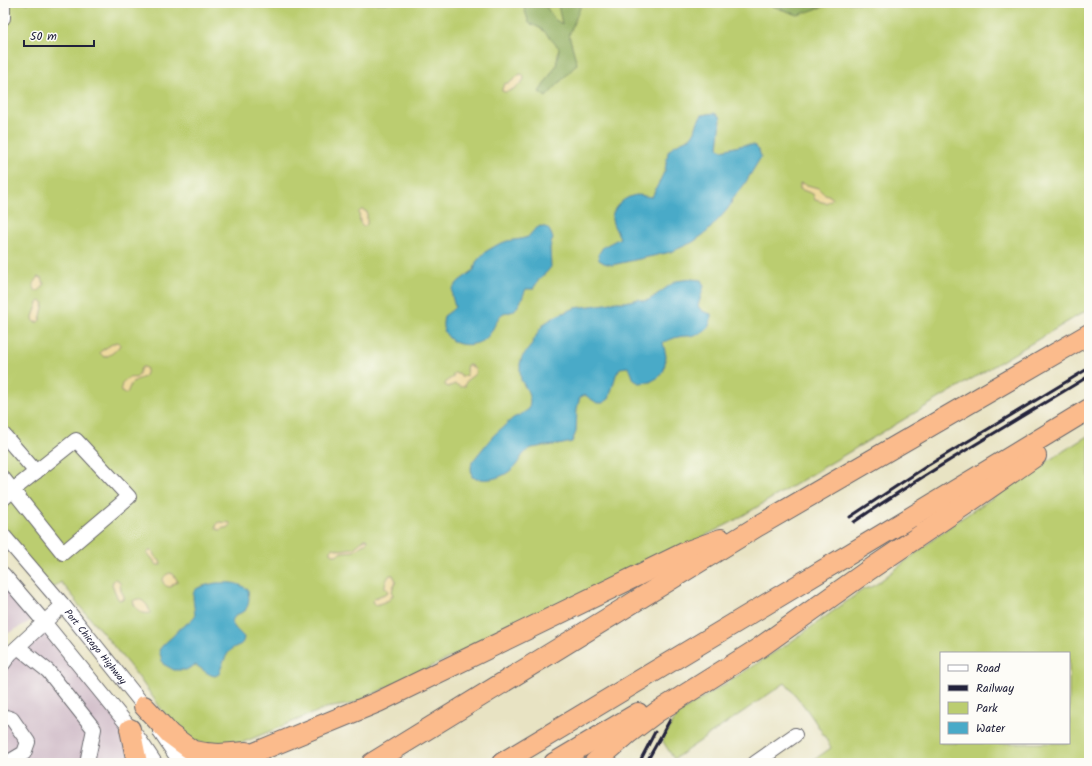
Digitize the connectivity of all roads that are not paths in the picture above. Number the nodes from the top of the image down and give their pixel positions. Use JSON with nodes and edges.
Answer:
{"nodes":[{"id":1,"x":4,"y":3,"type":"edge"},
{"id":2,"x":3,"y":18,"type":"edge"},
{"id":3,"x":1089,"y":334,"type":"edge"},
{"id":4,"x":1089,"y":409,"type":"edge"},
{"id":5,"x":1089,"y":419,"type":"edge"},
{"id":6,"x":3,"y":434,"type":"edge"},
{"id":7,"x":36,"y":472,"type":"junction"},
{"id":8,"x":3,"y":478,"type":"edge"},
{"id":9,"x":8,"y":494,"type":"edge"},
{"id":10,"x":758,"y":526,"type":"junction"},
{"id":11,"x":3,"y":535,"type":"edge"},
{"id":12,"x":3,"y":574,"type":"edge"},
{"id":13,"x":63,"y":605,"type":"junction"},
{"id":14,"x":44,"y":623,"type":"junction"},
{"id":15,"x":795,"y":623,"type":"junction"},
{"id":16,"x":18,"y":647,"type":"junction"},
{"id":17,"x":3,"y":664,"type":"edge"},
{"id":18,"x":144,"y":706,"type":"junction"},
{"id":19,"x":3,"y":716,"type":"edge"},
{"id":20,"x":130,"y":729,"type":"junction"},
{"id":21,"x":795,"y":735,"type":"dead end"},
{"id":22,"x":258,"y":751,"type":"junction"},
{"id":23,"x":7,"y":763,"type":"edge"},
{"id":24,"x":88,"y":763,"type":"edge"},
{"id":25,"x":138,"y":763,"type":"edge"},
{"id":26,"x":155,"y":763,"type":"edge"},
{"id":27,"x":181,"y":763,"type":"edge"},
{"id":28,"x":230,"y":763,"type":"edge"},
{"id":29,"x":372,"y":763,"type":"edge"},
{"id":30,"x":502,"y":763,"type":"edge"},
{"id":31,"x":554,"y":763,"type":"edge"},
{"id":32,"x":594,"y":763,"type":"edge"},
{"id":33,"x":755,"y":763,"type":"edge"}],
"edges":[{"from":1,"to":2,"type":"street"},
{"from":3,"to":10,"type":"highway"},
{"from":4,"to":30,"type":"highway"},
{"from":5,"to":15,"type":"highway"},
{"from":6,"to":7,"type":"street"},
{"from":7,"to":9,"type":"street"},
{"from":7,"to":9,"type":"street"},
{"from":8,"to":9,"type":"street"},
{"from":10,"to":22,"type":"highway"},
{"from":10,"to":29,"type":"highway"},
{"from":11,"to":13,"type":"street","name":"Port Chicago Highway"},
{"from":12,"to":14,"type":"street"},
{"from":13,"to":14,"type":"street"},
{"from":13,"to":18,"type":"street","name":"Port Chicago Highway"},
{"from":14,"to":16,"type":"street"},
{"from":14,"to":20,"type":"street"},
{"from":15,"to":31,"type":"highway"},
{"from":15,"to":32,"type":"highway"},
{"from":16,"to":17,"type":"street"},
{"from":16,"to":24,"type":"street"},
{"from":18,"to":22,"type":"highway"},
{"from":18,"to":27,"type":"street","name":"Port Chicago Highway"},
{"from":19,"to":23,"type":"street"},
{"from":20,"to":25,"type":"highway"},
{"from":20,"to":26,"type":"street"},
{"from":21,"to":33,"type":"street"},
{"from":22,"to":28,"type":"highway"}]}
